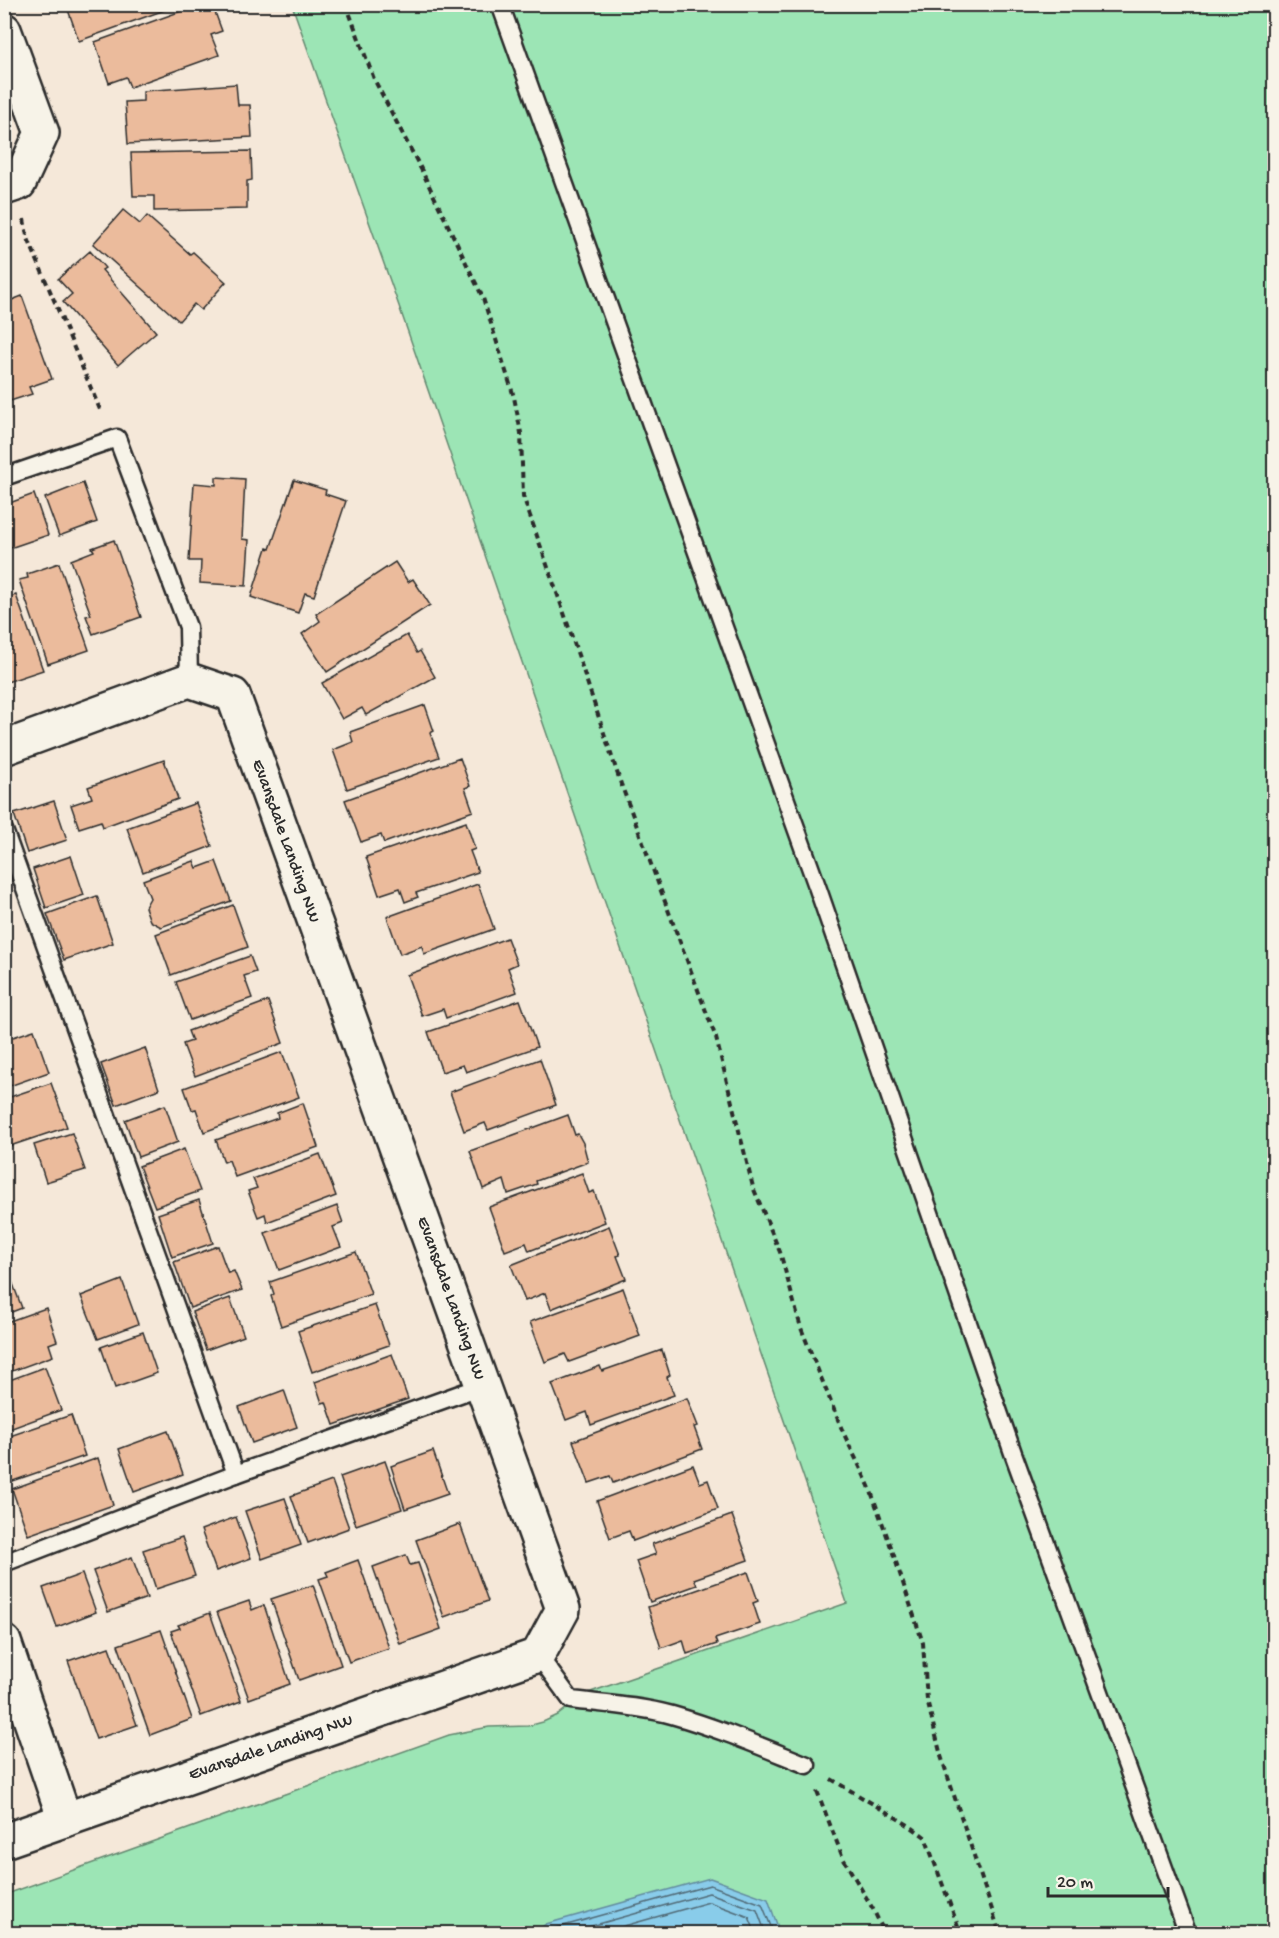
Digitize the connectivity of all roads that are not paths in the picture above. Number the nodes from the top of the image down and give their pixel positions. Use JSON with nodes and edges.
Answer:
{"nodes":[{"id":1,"x":500,"y":4,"type":"edge"},
{"id":2,"x":4,"y":30,"type":"edge"},
{"id":3,"x":12,"y":185,"type":"edge"},
{"id":4,"x":4,"y":477,"type":"edge"},
{"id":5,"x":189,"y":680,"type":"junction"},
{"id":6,"x":4,"y":748,"type":"edge"},
{"id":7,"x":4,"y":830,"type":"edge"},
{"id":8,"x":482,"y":1386,"type":"junction"},
{"id":9,"x":236,"y":1474,"type":"junction"},
{"id":10,"x":4,"y":1563,"type":"edge"},
{"id":11,"x":4,"y":1642,"type":"edge"},
{"id":12,"x":538,"y":1655,"type":"junction"},
{"id":13,"x":807,"y":1765,"type":"road end"},
{"id":14,"x":65,"y":1820,"type":"junction"},
{"id":15,"x":4,"y":1841,"type":"edge"},
{"id":16,"x":1188,"y":1934,"type":"edge"}],
"edges":[{"from":1,"to":16,"type":"lane"},
{"from":2,"to":3,"type":"street"},
{"from":4,"to":5,"type":"lane"},
{"from":5,"to":6,"type":"street"},
{"from":5,"to":8,"type":"street","name":"Evansdale Landing NW"},
{"from":7,"to":9,"type":"lane"},
{"from":8,"to":9,"type":"lane"},
{"from":8,"to":12,"type":"street","name":"Evansdale Landing NW"},
{"from":9,"to":10,"type":"lane"},
{"from":11,"to":14,"type":"street"},
{"from":12,"to":13,"type":"lane"},
{"from":12,"to":14,"type":"street","name":"Evansdale Landing NW"},
{"from":14,"to":15,"type":"street","name":"Evansdale Landing NW"}]}
